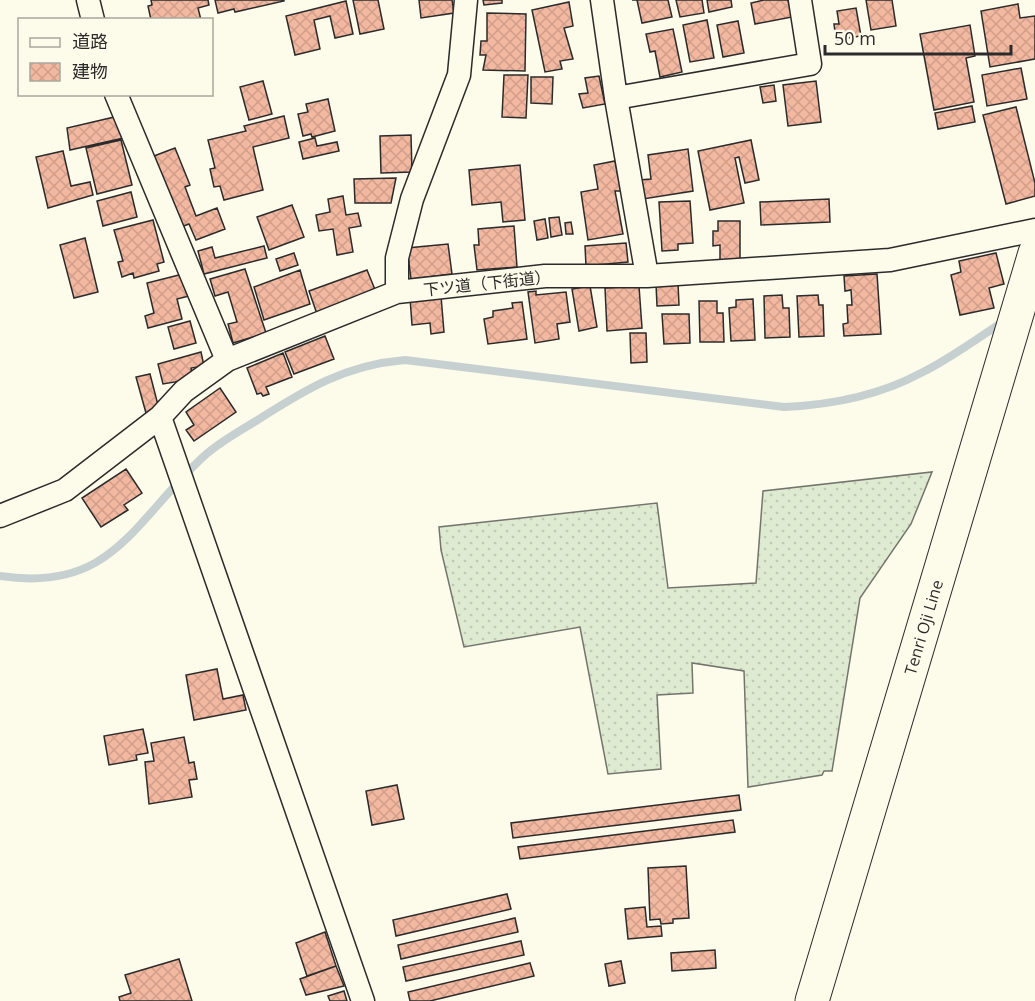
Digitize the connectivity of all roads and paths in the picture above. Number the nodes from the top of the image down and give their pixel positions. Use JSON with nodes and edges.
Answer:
{"nodes":[{"id":1,"x":88,"y":0,"type":"edge"},
{"id":2,"x":466,"y":0,"type":"edge"},
{"id":3,"x":602,"y":0,"type":"edge"},
{"id":4,"x":800,"y":0,"type":"edge"},
{"id":5,"x":92,"y":18,"type":"edge"},
{"id":6,"x":117,"y":96,"type":"edge"},
{"id":7,"x":616,"y":98,"type":"junction"},
{"id":8,"x":1035,"y":230,"type":"edge"},
{"id":9,"x":1035,"y":253,"type":"edge"},
{"id":10,"x":647,"y":276,"type":"junction"},
{"id":11,"x":397,"y":292,"type":"junction"},
{"id":12,"x":227,"y":360,"type":"junction"},
{"id":13,"x":160,"y":417,"type":"junction"},
{"id":14,"x":0,"y":516,"type":"edge"},
{"id":15,"x":363,"y":1001,"type":"edge"},
{"id":16,"x":812,"y":1001,"type":"edge"}],
"edges":[{"from":1,"to":5,"type":"street"},
{"from":2,"to":11,"type":"street"},
{"from":3,"to":7,"type":"street"},
{"from":4,"to":7,"type":"street"},
{"from":6,"to":12,"type":"street"},
{"from":7,"to":10,"type":"street"},
{"from":8,"to":10,"type":"street","name":"下ツ道（下街道）"},
{"from":9,"to":16,"type":"main road","name":"Tenri Oji Line"},
{"from":10,"to":11,"type":"street","name":"下ツ道（下街道）"},
{"from":11,"to":12,"type":"street","name":"下ツ道（下街道）"},
{"from":12,"to":13,"type":"street","name":"下ツ道（下街道）"},
{"from":13,"to":14,"type":"street","name":"下ツ道（下街道）"},
{"from":13,"to":15,"type":"street"}]}
